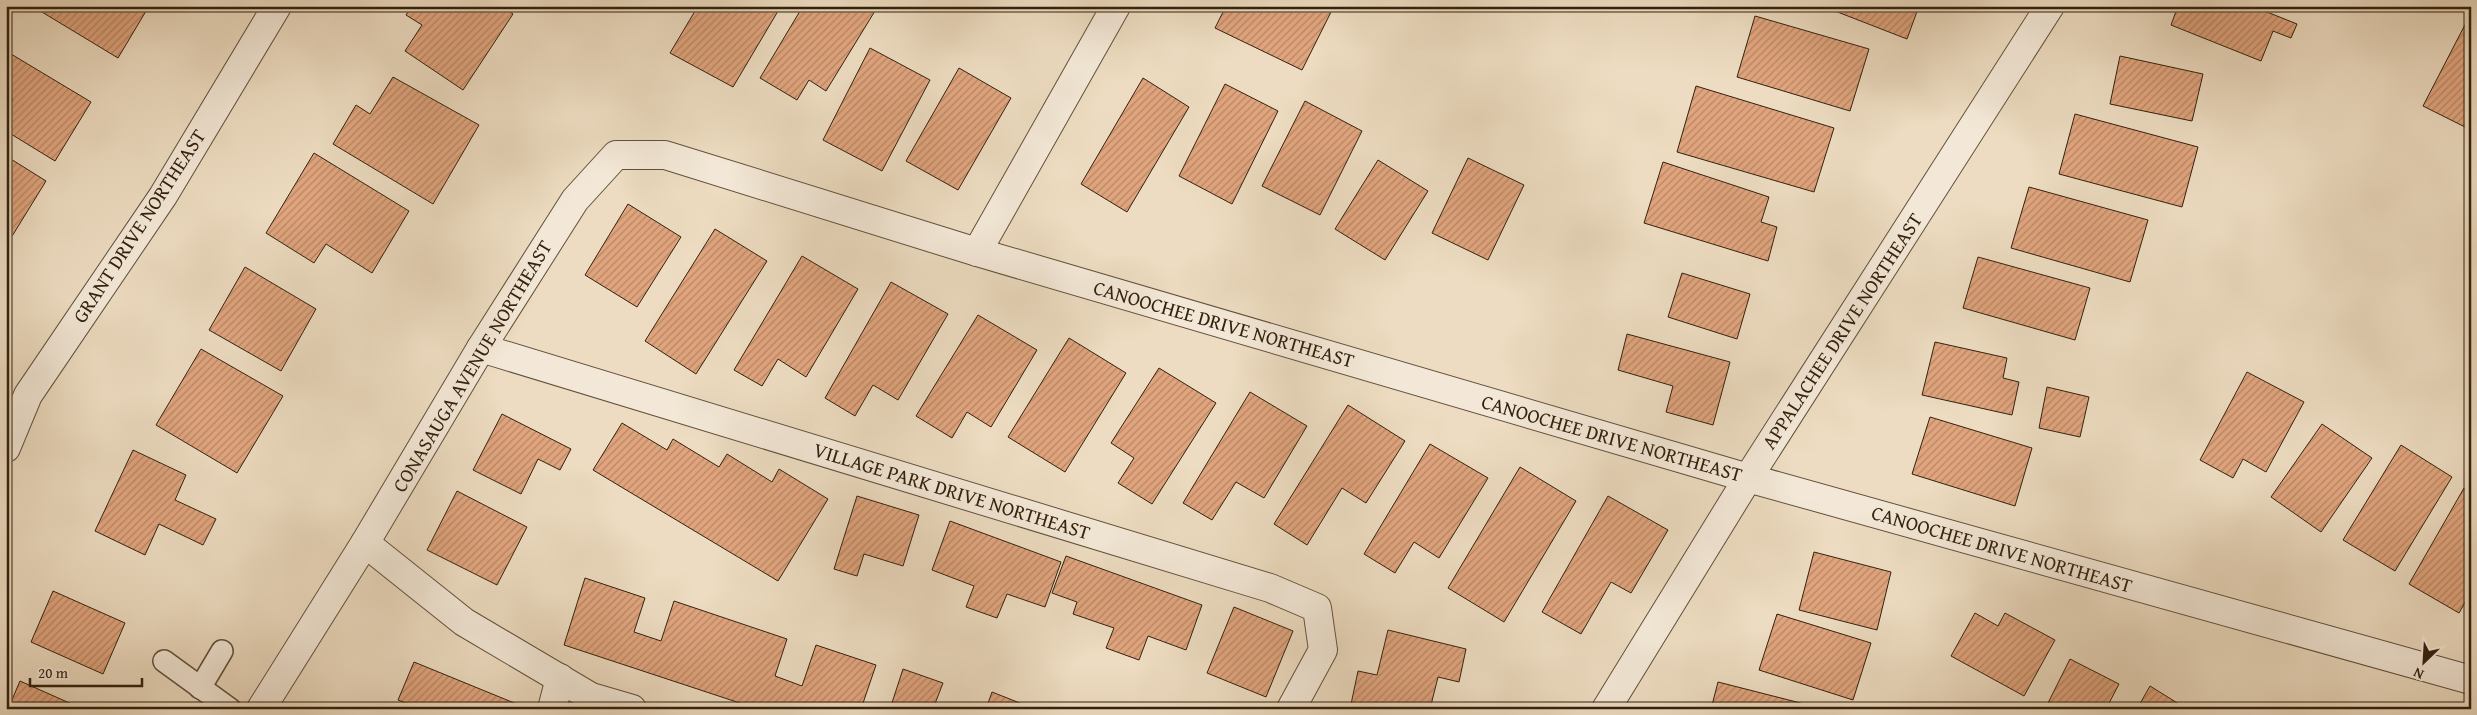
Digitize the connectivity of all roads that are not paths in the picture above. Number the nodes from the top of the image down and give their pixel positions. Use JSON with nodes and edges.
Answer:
{"nodes":[{"id":1,"x":277,"y":6,"type":"edge"},
{"id":2,"x":1116,"y":6,"type":"edge"},
{"id":3,"x":2050,"y":6,"type":"edge"},
{"id":4,"x":758,"y":183,"type":"joint"},
{"id":5,"x":978,"y":252,"type":"junction"},
{"id":6,"x":481,"y":348,"type":"junction"},
{"id":7,"x":6,"y":448,"type":"edge"},
{"id":8,"x":1748,"y":478,"type":"junction"},
{"id":9,"x":365,"y":543,"type":"junction"},
{"id":10,"x":222,"y":651,"type":"dead end"},
{"id":11,"x":164,"y":661,"type":"dead end"},
{"id":12,"x":560,"y":678,"type":"junction"},
{"id":13,"x":2471,"y":680,"type":"edge"},
{"id":14,"x":200,"y":688,"type":"junction"},
{"id":15,"x":230,"y":709,"type":"edge"},
{"id":16,"x":261,"y":709,"type":"edge"},
{"id":17,"x":552,"y":709,"type":"edge"},
{"id":18,"x":632,"y":709,"type":"edge"},
{"id":19,"x":1291,"y":709,"type":"edge"},
{"id":20,"x":1606,"y":709,"type":"edge"}],
"edges":[{"from":1,"to":7,"type":"street","name":"GRANT DRIVE NORTHEAST"},
{"from":2,"to":5,"type":"street"},
{"from":3,"to":8,"type":"street","name":"APPALACHEE DRIVE NORTHEAST"},
{"from":4,"to":5,"type":"street","name":"CANOOCHEE DRIVE NORTHEAST"},
{"from":4,"to":6,"type":"street","name":"CONASAUGA AVENUE NORTHEAST"},
{"from":5,"to":8,"type":"street","name":"CANOOCHEE DRIVE NORTHEAST"},
{"from":6,"to":9,"type":"street","name":"CONASAUGA AVENUE NORTHEAST"},
{"from":6,"to":19,"type":"street","name":"VILLAGE PARK DRIVE NORTHEAST"},
{"from":8,"to":13,"type":"street","name":"CANOOCHEE DRIVE NORTHEAST"},
{"from":8,"to":20,"type":"street","name":"APPALACHEE DRIVE NORTHEAST"},
{"from":9,"to":12,"type":"street"},
{"from":9,"to":16,"type":"street","name":"CONASAUGA AVENUE NORTHEAST"},
{"from":10,"to":14,"type":"lane"},
{"from":11,"to":14,"type":"lane"},
{"from":12,"to":17,"type":"street"},
{"from":12,"to":18,"type":"street"},
{"from":14,"to":15,"type":"lane"}]}
